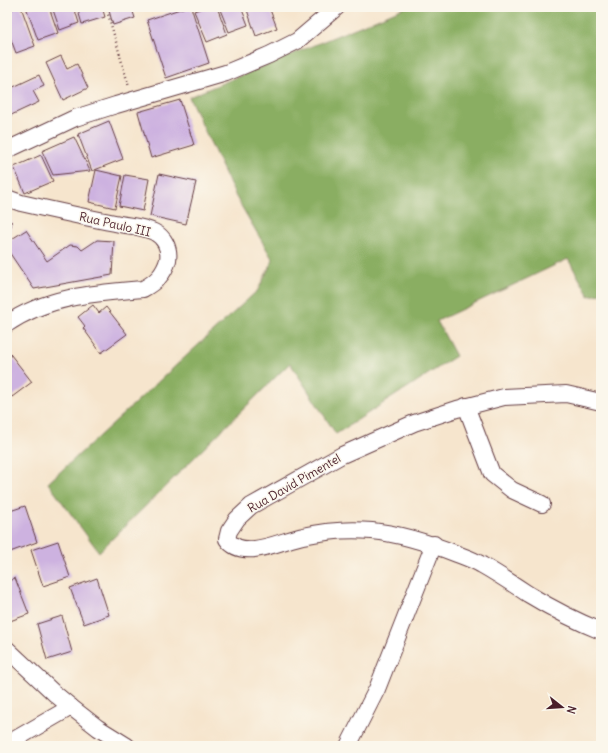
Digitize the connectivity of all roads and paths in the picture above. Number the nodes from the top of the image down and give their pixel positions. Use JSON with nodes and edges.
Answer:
{"nodes":[{"id":1,"x":106,"y":7,"type":"edge"},
{"id":2,"x":337,"y":7,"type":"edge"},
{"id":3,"x":133,"y":100,"type":"junction"},
{"id":4,"x":7,"y":150,"type":"edge"},
{"id":5,"x":7,"y":198,"type":"edge"},
{"id":6,"x":7,"y":324,"type":"edge"},
{"id":7,"x":601,"y":402,"type":"edge"},
{"id":8,"x":466,"y":406,"type":"junction"},
{"id":9,"x":542,"y":504,"type":"dead end"},
{"id":10,"x":434,"y":544,"type":"junction"},
{"id":11,"x":601,"y":631,"type":"edge"},
{"id":12,"x":7,"y":650,"type":"edge"},
{"id":13,"x":71,"y":707,"type":"junction"},
{"id":14,"x":7,"y":744,"type":"edge"},
{"id":15,"x":127,"y":746,"type":"edge"},
{"id":16,"x":348,"y":746,"type":"edge"}],
"edges":[{"from":1,"to":3,"type":"path"},
{"from":2,"to":3,"type":"street"},
{"from":3,"to":4,"type":"street"},
{"from":5,"to":6,"type":"street","name":"Rua Paulo III"},
{"from":7,"to":8,"type":"street","name":"Rua David Pimentel"},
{"from":8,"to":9,"type":"street"},
{"from":8,"to":10,"type":"street","name":"Rua David Pimentel"},
{"from":10,"to":11,"type":"street","name":"Rua David Pimentel"},
{"from":10,"to":16,"type":"street"},
{"from":12,"to":13,"type":"street"},
{"from":13,"to":14,"type":"street"},
{"from":13,"to":15,"type":"street"}]}
